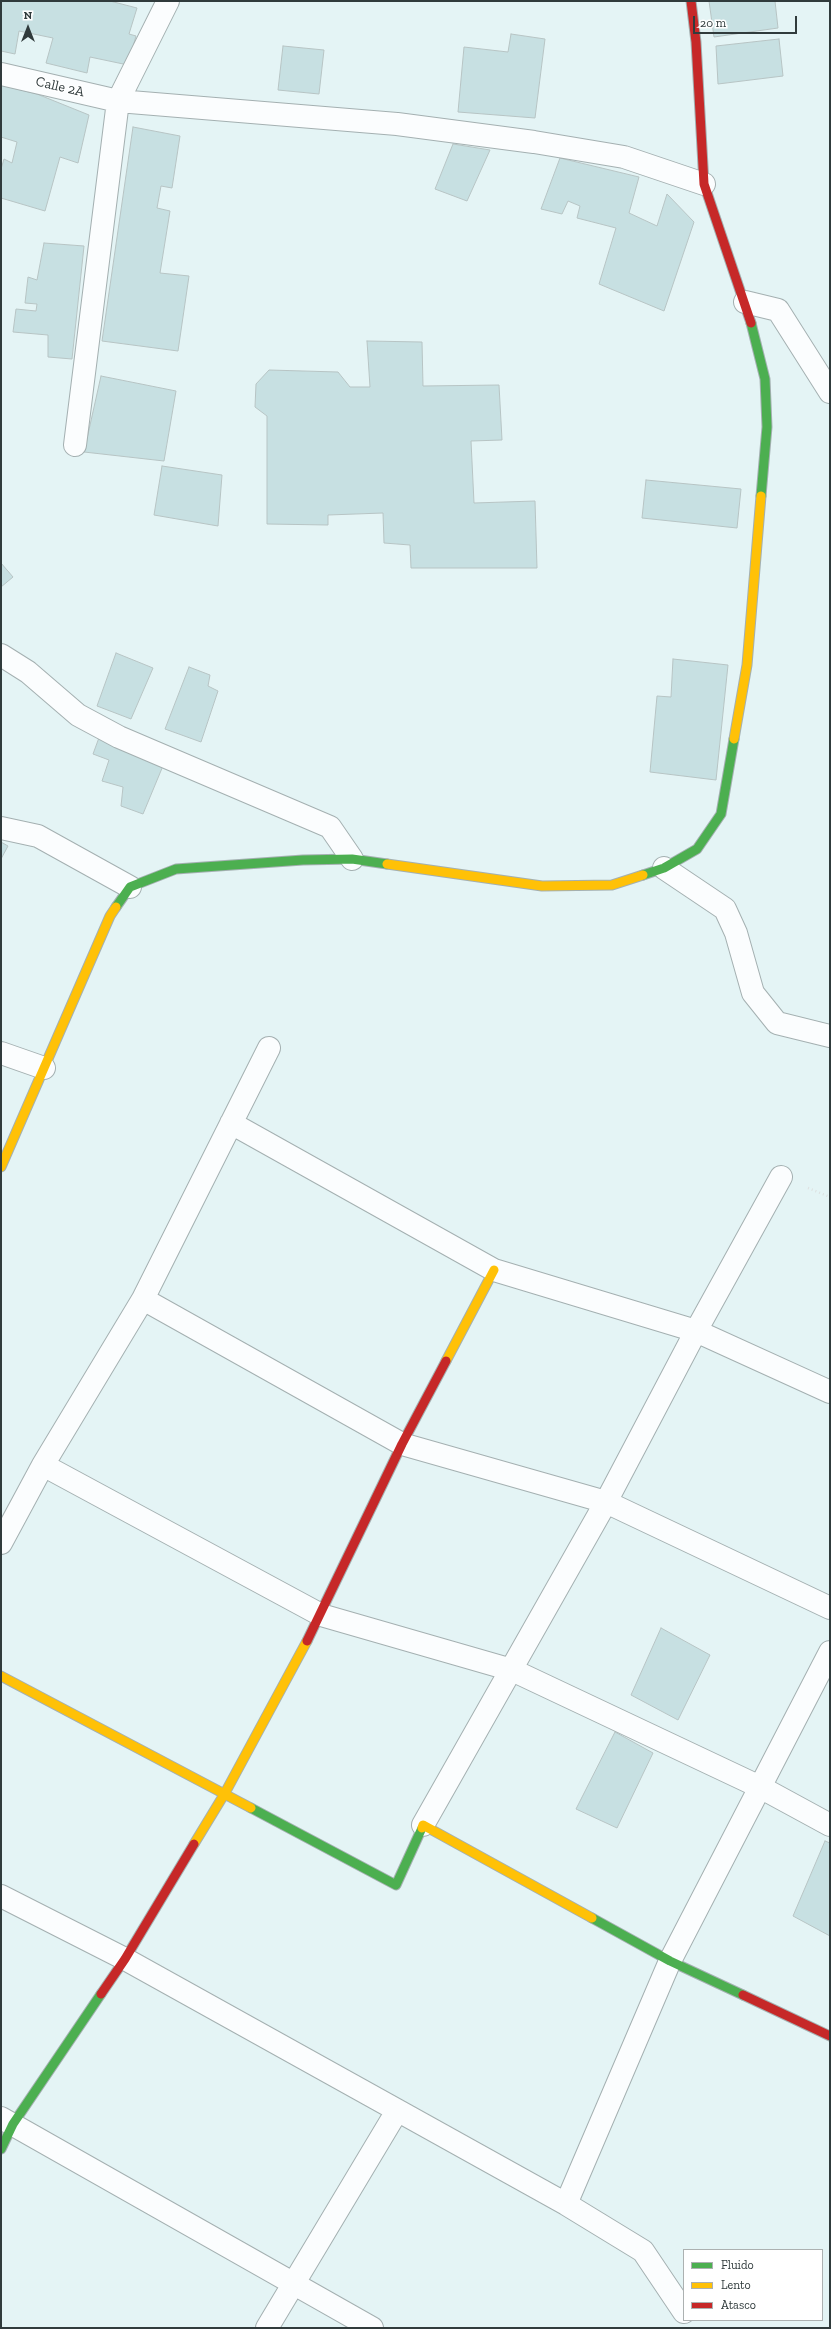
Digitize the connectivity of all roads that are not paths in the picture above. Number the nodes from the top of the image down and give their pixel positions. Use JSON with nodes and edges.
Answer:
{"nodes":[{"id":1,"x":168,"y":1,"type":"edge"},
{"id":2,"x":691,"y":1,"type":"edge"},
{"id":3,"x":1,"y":74,"type":"edge"},
{"id":4,"x":118,"y":101,"type":"junction"},
{"id":5,"x":704,"y":184,"type":"junction"},
{"id":6,"x":745,"y":302,"type":"junction"},
{"id":7,"x":830,"y":392,"type":"edge"},
{"id":8,"x":75,"y":445,"type":"dead end"},
{"id":9,"x":1,"y":655,"type":"edge"},
{"id":10,"x":1,"y":828,"type":"edge"},
{"id":11,"x":352,"y":859,"type":"junction"},
{"id":12,"x":664,"y":868,"type":"junction"},
{"id":13,"x":130,"y":887,"type":"junction"},
{"id":14,"x":830,"y":1036,"type":"edge"},
{"id":15,"x":270,"y":1048,"type":"dead end"},
{"id":16,"x":1,"y":1053,"type":"edge"},
{"id":17,"x":44,"y":1068,"type":"junction"},
{"id":18,"x":230,"y":1124,"type":"junction"},
{"id":19,"x":1,"y":1167,"type":"edge"},
{"id":20,"x":781,"y":1177,"type":"dead end"},
{"id":21,"x":494,"y":1270,"type":"junction"},
{"id":22,"x":144,"y":1299,"type":"junction"},
{"id":23,"x":696,"y":1331,"type":"junction"},
{"id":24,"x":830,"y":1392,"type":"edge"},
{"id":25,"x":402,"y":1444,"type":"junction"},
{"id":26,"x":43,"y":1465,"type":"junction"},
{"id":27,"x":606,"y":1502,"type":"junction"},
{"id":28,"x":1,"y":1543,"type":"edge"},
{"id":29,"x":830,"y":1608,"type":"edge"},
{"id":30,"x":321,"y":1615,"type":"junction"},
{"id":31,"x":830,"y":1652,"type":"edge"},
{"id":32,"x":512,"y":1670,"type":"junction"},
{"id":33,"x":1,"y":1676,"type":"edge"},
{"id":34,"x":760,"y":1787,"type":"junction"},
{"id":35,"x":225,"y":1793,"type":"junction"},
{"id":36,"x":424,"y":1825,"type":"junction"},
{"id":37,"x":830,"y":1825,"type":"edge"},
{"id":38,"x":1,"y":1896,"type":"edge"},
{"id":39,"x":125,"y":1959,"type":"junction"},
{"id":40,"x":670,"y":1961,"type":"junction"},
{"id":41,"x":830,"y":2036,"type":"edge"},
{"id":42,"x":397,"y":2110,"type":"junction"},
{"id":43,"x":7,"y":2121,"type":"edge"},
{"id":44,"x":1,"y":2149,"type":"edge"},
{"id":45,"x":566,"y":2204,"type":"junction"},
{"id":46,"x":292,"y":2284,"type":"junction"},
{"id":47,"x":683,"y":2311,"type":"edge"},
{"id":48,"x":267,"y":2328,"type":"edge"},
{"id":49,"x":372,"y":2328,"type":"edge"}],
"edges":[{"from":1,"to":4,"type":"street"},
{"from":2,"to":5,"type":"street"},
{"from":3,"to":4,"type":"street","name":"Calle 2A"},
{"from":4,"to":5,"type":"street","name":"Calle 2A"},
{"from":4,"to":8,"type":"street"},
{"from":5,"to":6,"type":"street"},
{"from":6,"to":7,"type":"street"},
{"from":6,"to":12,"type":"street"},
{"from":9,"to":11,"type":"street"},
{"from":10,"to":13,"type":"street"},
{"from":11,"to":12,"type":"street"},
{"from":11,"to":13,"type":"street"},
{"from":12,"to":14,"type":"street"},
{"from":13,"to":17,"type":"street"},
{"from":15,"to":18,"type":"street"},
{"from":16,"to":17,"type":"street"},
{"from":17,"to":19,"type":"street"},
{"from":18,"to":21,"type":"street"},
{"from":18,"to":22,"type":"street"},
{"from":20,"to":23,"type":"street"},
{"from":21,"to":23,"type":"street"},
{"from":21,"to":25,"type":"street"},
{"from":22,"to":25,"type":"street"},
{"from":22,"to":26,"type":"street"},
{"from":23,"to":24,"type":"street"},
{"from":23,"to":27,"type":"street"},
{"from":25,"to":27,"type":"street"},
{"from":25,"to":30,"type":"street"},
{"from":26,"to":28,"type":"street"},
{"from":26,"to":30,"type":"street"},
{"from":27,"to":29,"type":"street"},
{"from":27,"to":32,"type":"street"},
{"from":30,"to":32,"type":"street"},
{"from":30,"to":35,"type":"street"},
{"from":31,"to":34,"type":"street"},
{"from":32,"to":34,"type":"street"},
{"from":32,"to":36,"type":"street"},
{"from":33,"to":35,"type":"street"},
{"from":34,"to":37,"type":"street"},
{"from":34,"to":40,"type":"street"},
{"from":35,"to":36,"type":"street"},
{"from":35,"to":39,"type":"street"},
{"from":36,"to":40,"type":"street"},
{"from":38,"to":39,"type":"street"},
{"from":39,"to":42,"type":"street"},
{"from":39,"to":43,"type":"street"},
{"from":40,"to":41,"type":"street"},
{"from":40,"to":45,"type":"street"},
{"from":42,"to":45,"type":"street"},
{"from":42,"to":46,"type":"street"},
{"from":43,"to":44,"type":"street"},
{"from":43,"to":46,"type":"street"},
{"from":45,"to":47,"type":"street"},
{"from":46,"to":48,"type":"street"},
{"from":46,"to":49,"type":"street"}]}
